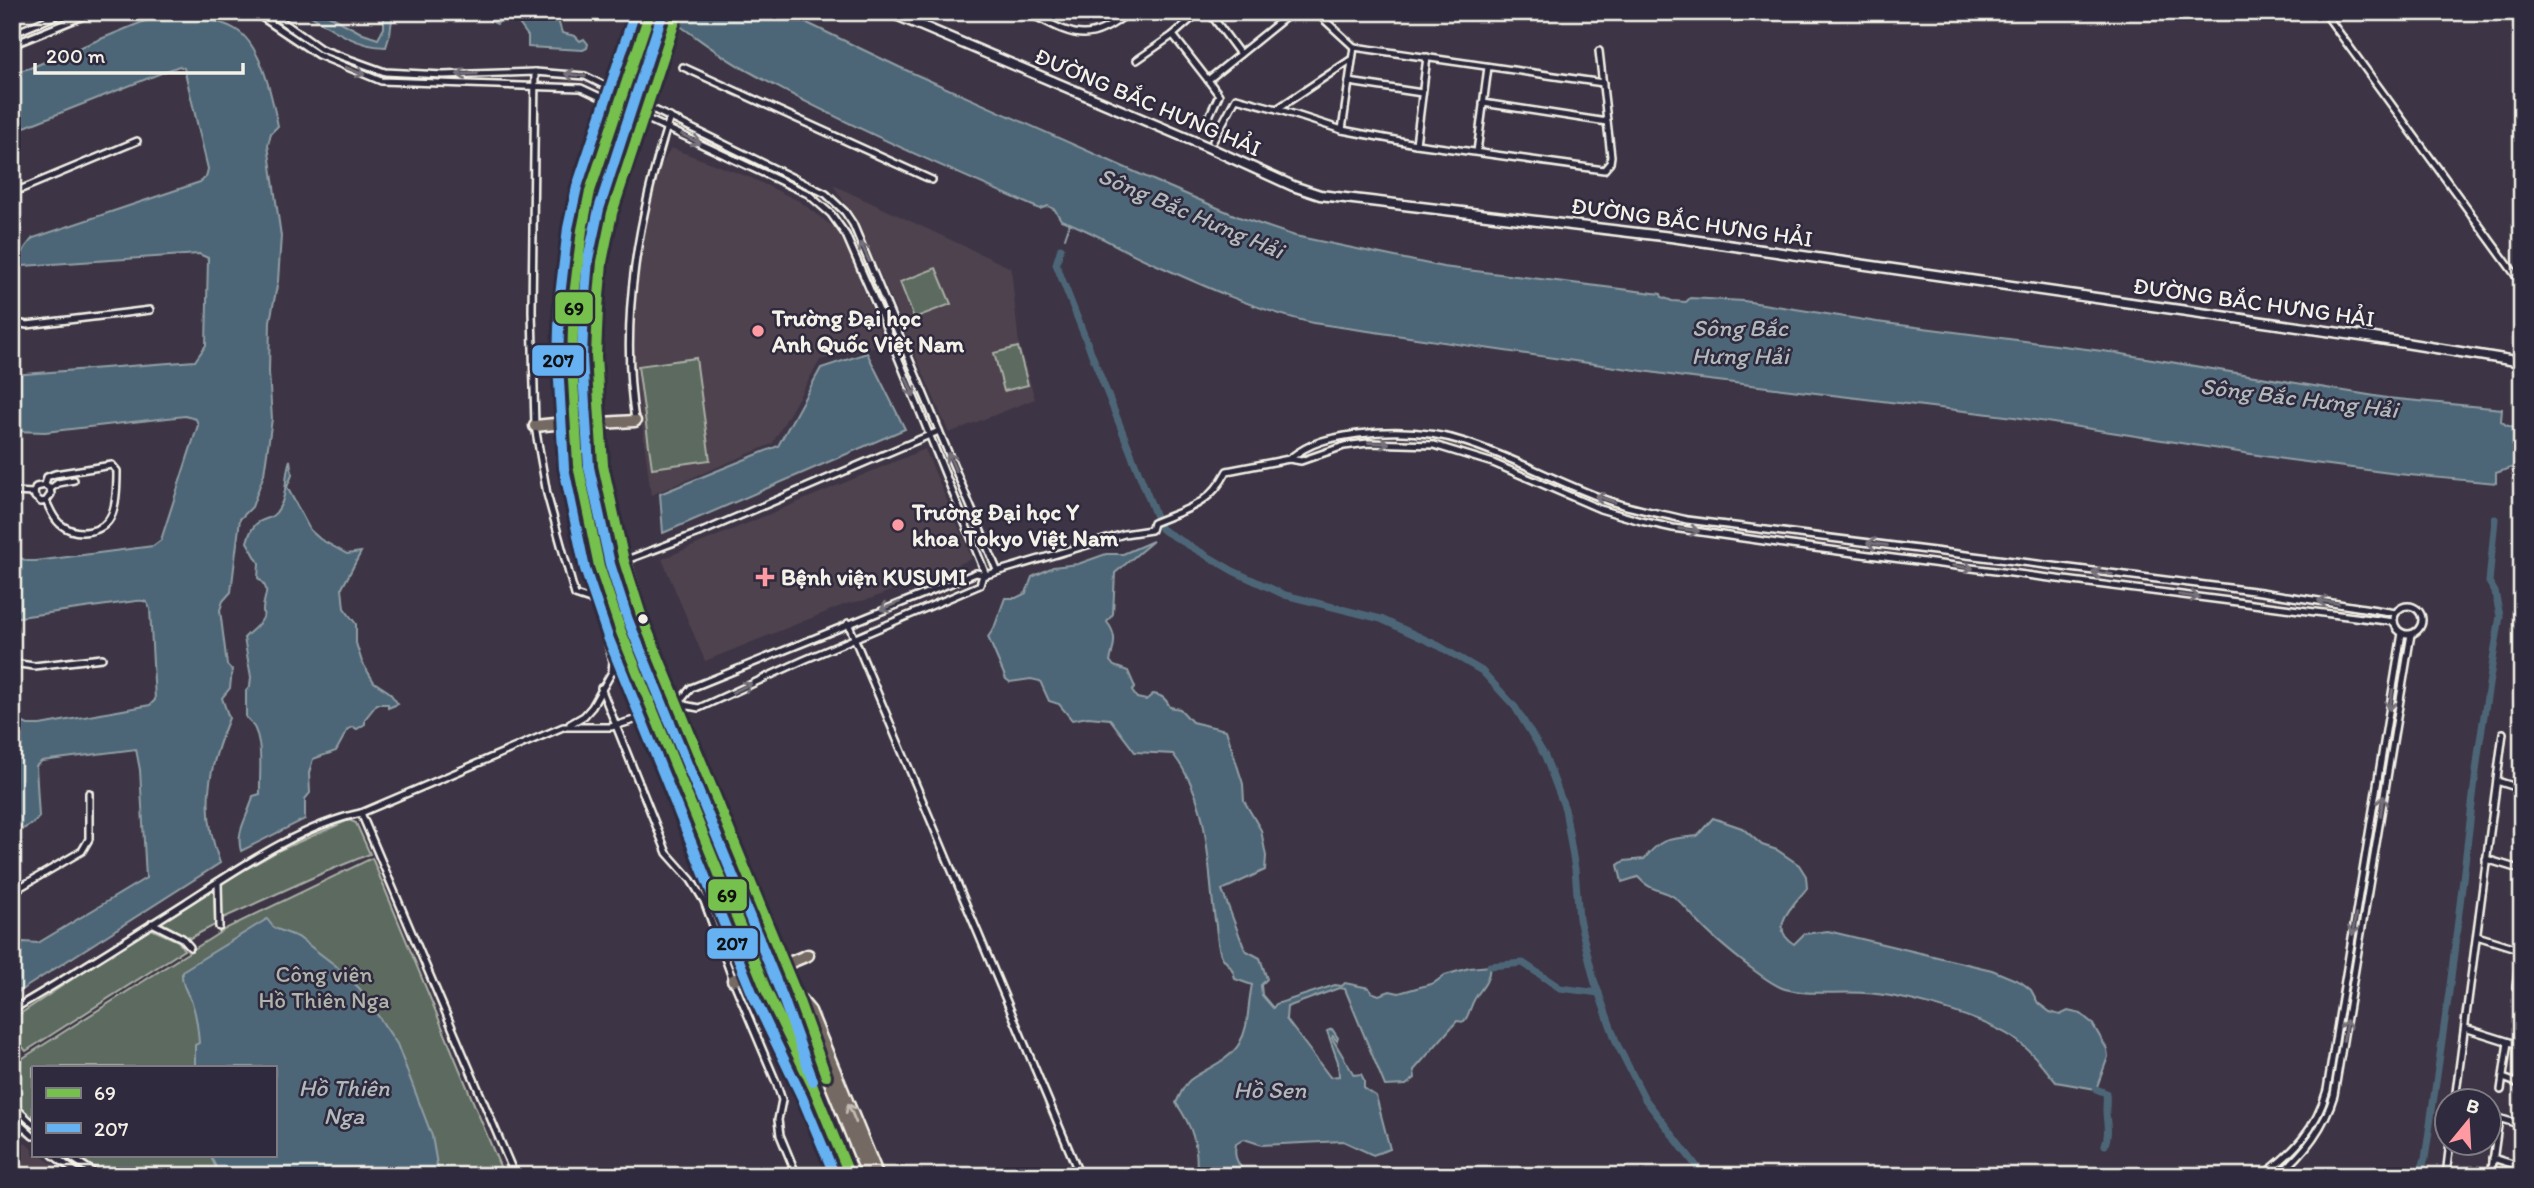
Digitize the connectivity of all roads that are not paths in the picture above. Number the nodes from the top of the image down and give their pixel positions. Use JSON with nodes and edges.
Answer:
{"nodes":[{"id":1,"x":65,"y":12,"type":"edge"},
{"id":2,"x":93,"y":12,"type":"edge"},
{"id":3,"x":254,"y":12,"type":"edge"},
{"id":4,"x":269,"y":12,"type":"edge"},
{"id":5,"x":650,"y":12,"type":"edge"},
{"id":6,"x":678,"y":12,"type":"edge"},
{"id":7,"x":889,"y":12,"type":"edge"},
{"id":8,"x":1027,"y":12,"type":"edge"},
{"id":9,"x":1129,"y":12,"type":"edge"},
{"id":10,"x":1199,"y":12,"type":"edge"},
{"id":11,"x":1209,"y":12,"type":"edge"},
{"id":12,"x":1292,"y":12,"type":"edge"},
{"id":13,"x":1316,"y":12,"type":"edge"},
{"id":14,"x":2324,"y":12,"type":"edge"},
{"id":15,"x":12,"y":34,"type":"edge"},
{"id":16,"x":1173,"y":35,"type":"junction"},
{"id":17,"x":12,"y":45,"type":"edge"},
{"id":18,"x":1354,"y":47,"type":"junction"},
{"id":19,"x":1599,"y":51,"type":"dead end"},
{"id":20,"x":320,"y":52,"type":"junction"},
{"id":21,"x":1241,"y":54,"type":"junction"},
{"id":22,"x":1427,"y":57,"type":"junction"},
{"id":23,"x":1352,"y":59,"type":"junction"},
{"id":24,"x":1137,"y":60,"type":"dead end"},
{"id":25,"x":683,"y":67,"type":"dead end"},
{"id":26,"x":1489,"y":67,"type":"junction"},
{"id":27,"x":536,"y":72,"type":"junction"},
{"id":28,"x":1208,"y":80,"type":"junction"},
{"id":29,"x":1349,"y":82,"type":"junction"},
{"id":30,"x":1603,"y":83,"type":"junction"},
{"id":31,"x":536,"y":86,"type":"junction"},
{"id":32,"x":1422,"y":93,"type":"junction"},
{"id":33,"x":1483,"y":103,"type":"junction"},
{"id":34,"x":1277,"y":109,"type":"junction"},
{"id":35,"x":670,"y":117,"type":"junction"},
{"id":36,"x":1607,"y":122,"type":"junction"},
{"id":37,"x":1206,"y":124,"type":"dead end"},
{"id":38,"x":667,"y":128,"type":"junction"},
{"id":39,"x":1342,"y":130,"type":"junction"},
{"id":40,"x":136,"y":141,"type":"dead end"},
{"id":41,"x":1213,"y":141,"type":"dead end"},
{"id":42,"x":1416,"y":144,"type":"junction"},
{"id":43,"x":1476,"y":152,"type":"junction"},
{"id":44,"x":932,"y":180,"type":"dead end"},
{"id":45,"x":803,"y":181,"type":"junction"},
{"id":46,"x":799,"y":190,"type":"junction"},
{"id":47,"x":12,"y":192,"type":"edge"},
{"id":48,"x":2522,"y":284,"type":"edge"},
{"id":49,"x":150,"y":310,"type":"dead end"},
{"id":50,"x":12,"y":323,"type":"edge"},
{"id":51,"x":900,"y":337,"type":"junction"},
{"id":52,"x":891,"y":341,"type":"junction"},
{"id":53,"x":2522,"y":362,"type":"edge"},
{"id":54,"x":635,"y":421,"type":"joint"},
{"id":55,"x":574,"y":422,"type":"junction"},
{"id":56,"x":601,"y":423,"type":"junction"},
{"id":57,"x":535,"y":426,"type":"junction"},
{"id":58,"x":939,"y":431,"type":"junction"},
{"id":59,"x":929,"y":436,"type":"junction"},
{"id":60,"x":1338,"y":437,"type":"junction"},
{"id":61,"x":1341,"y":447,"type":"junction"},
{"id":62,"x":1289,"y":459,"type":"junction"},
{"id":63,"x":74,"y":480,"type":"dead end"},
{"id":64,"x":47,"y":487,"type":"junction"},
{"id":65,"x":12,"y":492,"type":"edge"},
{"id":66,"x":34,"y":494,"type":"junction"},
{"id":67,"x":47,"y":501,"type":"junction"},
{"id":68,"x":1636,"y":508,"type":"junction"},
{"id":69,"x":1632,"y":519,"type":"junction"},
{"id":70,"x":1916,"y":549,"type":"junction"},
{"id":71,"x":1915,"y":560,"type":"junction"},
{"id":72,"x":625,"y":561,"type":"junction"},
{"id":73,"x":997,"y":570,"type":"junction"},
{"id":74,"x":985,"y":575,"type":"junction"},
{"id":75,"x":2151,"y":579,"type":"junction"},
{"id":76,"x":2148,"y":591,"type":"junction"},
{"id":77,"x":2396,"y":612,"type":"junction"},
{"id":78,"x":2394,"y":622,"type":"junction"},
{"id":79,"x":848,"y":623,"type":"junction"},
{"id":80,"x":2402,"y":633,"type":"junction"},
{"id":81,"x":2411,"y":634,"type":"junction"},
{"id":82,"x":855,"y":638,"type":"junction"},
{"id":83,"x":102,"y":658,"type":"dead end"},
{"id":84,"x":12,"y":663,"type":"edge"},
{"id":85,"x":601,"y":688,"type":"junction"},
{"id":86,"x":678,"y":704,"type":"junction"},
{"id":87,"x":654,"y":714,"type":"junction"},
{"id":88,"x":616,"y":726,"type":"junction"},
{"id":89,"x":563,"y":727,"type":"junction"},
{"id":90,"x":2503,"y":733,"type":"dead end"},
{"id":91,"x":2497,"y":781,"type":"junction"},
{"id":92,"x":2522,"y":789,"type":"edge"},
{"id":93,"x":89,"y":793,"type":"dead end"},
{"id":94,"x":361,"y":813,"type":"junction"},
{"id":95,"x":2367,"y":846,"type":"junction"},
{"id":96,"x":2375,"y":847,"type":"junction"},
{"id":97,"x":2486,"y":859,"type":"junction"},
{"id":98,"x":2522,"y":870,"type":"edge"},
{"id":99,"x":218,"y":882,"type":"junction"},
{"id":100,"x":12,"y":892,"type":"edge"},
{"id":101,"x":152,"y":923,"type":"junction"},
{"id":102,"x":219,"y":928,"type":"dead end"},
{"id":103,"x":2477,"y":936,"type":"junction"},
{"id":104,"x":2522,"y":940,"type":"edge"},
{"id":105,"x":190,"y":947,"type":"dead end"},
{"id":106,"x":2521,"y":950,"type":"edge"},
{"id":107,"x":808,"y":955,"type":"dead end"},
{"id":108,"x":784,"y":965,"type":"junction"},
{"id":109,"x":758,"y":971,"type":"junction"},
{"id":110,"x":733,"y":980,"type":"junction"},
{"id":111,"x":2522,"y":989,"type":"edge"},
{"id":112,"x":766,"y":990,"type":"junction"},
{"id":113,"x":796,"y":993,"type":"junction"},
{"id":114,"x":12,"y":1010,"type":"edge"},
{"id":115,"x":2465,"y":1028,"type":"junction"},
{"id":116,"x":2508,"y":1042,"type":"junction"},
{"id":117,"x":2522,"y":1046,"type":"edge"},
{"id":118,"x":2330,"y":1069,"type":"junction"},
{"id":119,"x":2338,"y":1071,"type":"junction"},
{"id":120,"x":2503,"y":1078,"type":"junction"},
{"id":121,"x":2522,"y":1085,"type":"edge"},
{"id":122,"x":2457,"y":1086,"type":"edge"},
{"id":123,"x":2502,"y":1086,"type":"edge"},
{"id":124,"x":12,"y":1104,"type":"edge"},
{"id":125,"x":12,"y":1117,"type":"edge"},
{"id":126,"x":2502,"y":1119,"type":"edge"},
{"id":127,"x":32,"y":1123,"type":"edge"},
{"id":128,"x":2522,"y":1125,"type":"edge"},
{"id":129,"x":32,"y":1135,"type":"edge"},
{"id":130,"x":56,"y":1156,"type":"edge"},
{"id":131,"x":69,"y":1156,"type":"edge"},
{"id":132,"x":2448,"y":1156,"type":"edge"},
{"id":133,"x":2494,"y":1158,"type":"joint"},
{"id":134,"x":2522,"y":1167,"type":"edge"},
{"id":135,"x":82,"y":1176,"type":"edge"},
{"id":136,"x":99,"y":1176,"type":"edge"},
{"id":137,"x":515,"y":1176,"type":"edge"},
{"id":138,"x":797,"y":1176,"type":"edge"},
{"id":139,"x":839,"y":1176,"type":"edge"},
{"id":140,"x":850,"y":1176,"type":"edge"},
{"id":141,"x":868,"y":1176,"type":"edge"},
{"id":142,"x":878,"y":1176,"type":"edge"},
{"id":143,"x":1080,"y":1176,"type":"edge"},
{"id":144,"x":2262,"y":1176,"type":"edge"},
{"id":145,"x":2277,"y":1176,"type":"edge"},
{"id":146,"x":2446,"y":1176,"type":"edge"},
{"id":147,"x":2491,"y":1176,"type":"edge"}],
"edges":[{"from":1,"to":15,"type":"street"},
{"from":2,"to":17,"type":"street"},
{"from":3,"to":20,"type":"street"},
{"from":4,"to":20,"type":"street"},
{"from":5,"to":55,"type":"highway","bridge":true},
{"from":6,"to":56,"type":"highway","bridge":true},
{"from":7,"to":53,"type":"street","name":"ĐƯỜNG BẮC HƯNG HẢI"},
{"from":8,"to":9,"type":"street"},
{"from":10,"to":16,"type":"street"},
{"from":11,"to":21,"type":"street"},
{"from":12,"to":21,"type":"street"},
{"from":13,"to":18,"type":"street"},
{"from":14,"to":48,"type":"street"},
{"from":16,"to":24,"type":"street"},
{"from":16,"to":28,"type":"street"},
{"from":18,"to":22,"type":"street"},
{"from":18,"to":23,"type":"street"},
{"from":19,"to":30,"type":"street"},
{"from":27,"to":20,"type":"street","one_way":true},
{"from":20,"to":31,"type":"street","one_way":true},
{"from":21,"to":28,"type":"street"},
{"from":22,"to":26,"type":"street"},
{"from":22,"to":32,"type":"street"},
{"from":23,"to":29,"type":"street"},
{"from":23,"to":34,"type":"street"},
{"from":25,"to":44,"type":"street"},
{"from":26,"to":30,"type":"street"},
{"from":26,"to":33,"type":"street"},
{"from":27,"to":31,"type":"street"},
{"from":35,"to":27,"type":"street","one_way":true},
{"from":28,"to":37,"type":"street"},
{"from":29,"to":32,"type":"street"},
{"from":29,"to":39,"type":"street"},
{"from":30,"to":36,"type":"street"},
{"from":31,"to":38,"type":"street"},
{"from":31,"to":57,"type":"street"},
{"from":32,"to":42,"type":"street"},
{"from":33,"to":36,"type":"street"},
{"from":33,"to":43,"type":"street"},
{"from":34,"to":39,"type":"street"},
{"from":34,"to":41,"type":"street"},
{"from":35,"to":38,"type":"street"},
{"from":35,"to":45,"type":"street"},
{"from":36,"to":43,"type":"street"},
{"from":38,"to":46,"type":"street","one_way":true},
{"from":38,"to":54,"type":"street"},
{"from":39,"to":42,"type":"street"},
{"from":40,"to":47,"type":"street"},
{"from":42,"to":43,"type":"street"},
{"from":45,"to":46,"type":"street"},
{"from":51,"to":45,"type":"street","one_way":true},
{"from":46,"to":52,"type":"street"},
{"from":49,"to":50,"type":"street"},
{"from":51,"to":52,"type":"street"},
{"from":51,"to":58,"type":"street"},
{"from":52,"to":59,"type":"street","one_way":true},
{"from":54,"to":56,"type":"highway"},
{"from":55,"to":57,"type":"highway"},
{"from":55,"to":87,"type":"highway"},
{"from":56,"to":72,"type":"highway"},
{"from":57,"to":85,"type":"street"},
{"from":58,"to":59,"type":"street"},
{"from":73,"to":58,"type":"street","one_way":true},
{"from":59,"to":72,"type":"street"},
{"from":59,"to":74,"type":"street"},
{"from":60,"to":61,"type":"street"},
{"from":60,"to":62,"type":"street"},
{"from":68,"to":60,"type":"street","one_way":true},
{"from":61,"to":62,"type":"street"},
{"from":61,"to":69,"type":"street","one_way":true},
{"from":62,"to":73,"type":"street"},
{"from":63,"to":64,"type":"street"},
{"from":64,"to":66,"type":"street"},
{"from":64,"to":67,"type":"street"},
{"from":64,"to":67,"type":"street"},
{"from":65,"to":66,"type":"street"},
{"from":66,"to":67,"type":"street"},
{"from":68,"to":69,"type":"street"},
{"from":70,"to":68,"type":"street","one_way":true},
{"from":69,"to":71,"type":"street","one_way":true},
{"from":70,"to":71,"type":"street"},
{"from":75,"to":70,"type":"street","one_way":true},
{"from":71,"to":76,"type":"street","one_way":true},
{"from":72,"to":86,"type":"highway"},
{"from":73,"to":74,"type":"street"},
{"from":74,"to":79,"type":"street","one_way":true},
{"from":74,"to":82,"type":"street"},
{"from":75,"to":76,"type":"street"},
{"from":77,"to":75,"type":"street","one_way":true},
{"from":76,"to":78,"type":"street","one_way":true},
{"from":77,"to":78,"type":"street"},
{"from":77,"to":81,"type":"street"},
{"from":78,"to":80,"type":"street"},
{"from":79,"to":82,"type":"street"},
{"from":79,"to":86,"type":"street"},
{"from":80,"to":81,"type":"street"},
{"from":80,"to":95,"type":"street","one_way":true},
{"from":96,"to":81,"type":"street","one_way":true},
{"from":86,"to":82,"type":"street","one_way":true},
{"from":82,"to":143,"type":"street"},
{"from":83,"to":84,"type":"street"},
{"from":85,"to":88,"type":"street"},
{"from":85,"to":89,"type":"street"},
{"from":86,"to":87,"type":"street"},
{"from":86,"to":108,"type":"highway"},
{"from":87,"to":88,"type":"street"},
{"from":87,"to":109,"type":"highway"},
{"from":88,"to":89,"type":"street"},
{"from":88,"to":110,"type":"street"},
{"from":89,"to":94,"type":"street"},
{"from":90,"to":91,"type":"street"},
{"from":91,"to":92,"type":"street"},
{"from":91,"to":97,"type":"street"},
{"from":93,"to":100,"type":"street"},
{"from":94,"to":99,"type":"street"},
{"from":94,"to":137,"type":"street"},
{"from":95,"to":96,"type":"street"},
{"from":95,"to":118,"type":"street","one_way":true},
{"from":119,"to":96,"type":"street","one_way":true},
{"from":97,"to":98,"type":"street"},
{"from":97,"to":103,"type":"street"},
{"from":99,"to":101,"type":"street"},
{"from":99,"to":102,"type":"street"},
{"from":101,"to":105,"type":"street"},
{"from":101,"to":114,"type":"street"},
{"from":103,"to":106,"type":"street"},
{"from":103,"to":115,"type":"street"},
{"from":104,"to":106,"type":"street"},
{"from":106,"to":111,"type":"street"},
{"from":107,"to":108,"type":"highway"},
{"from":108,"to":113,"type":"highway"},
{"from":109,"to":110,"type":"highway"},
{"from":109,"to":112,"type":"highway"},
{"from":110,"to":138,"type":"street"},
{"from":112,"to":139,"type":"highway"},
{"from":112,"to":140,"type":"highway"},
{"from":113,"to":141,"type":"highway"},
{"from":142,"to":113,"type":"highway","one_way":true},
{"from":115,"to":116,"type":"street"},
{"from":115,"to":122,"type":"street"},
{"from":116,"to":117,"type":"street"},
{"from":116,"to":120,"type":"street"},
{"from":118,"to":119,"type":"street"},
{"from":118,"to":144,"type":"street"},
{"from":119,"to":145,"type":"street"},
{"from":120,"to":121,"type":"street"},
{"from":120,"to":123,"type":"street"},
{"from":124,"to":127,"type":"street"},
{"from":125,"to":129,"type":"street"},
{"from":126,"to":128,"type":"street"},
{"from":130,"to":135,"type":"street"},
{"from":131,"to":136,"type":"street"},
{"from":132,"to":146,"type":"street"},
{"from":133,"to":134,"type":"street"},
{"from":133,"to":147,"type":"street"}]}
